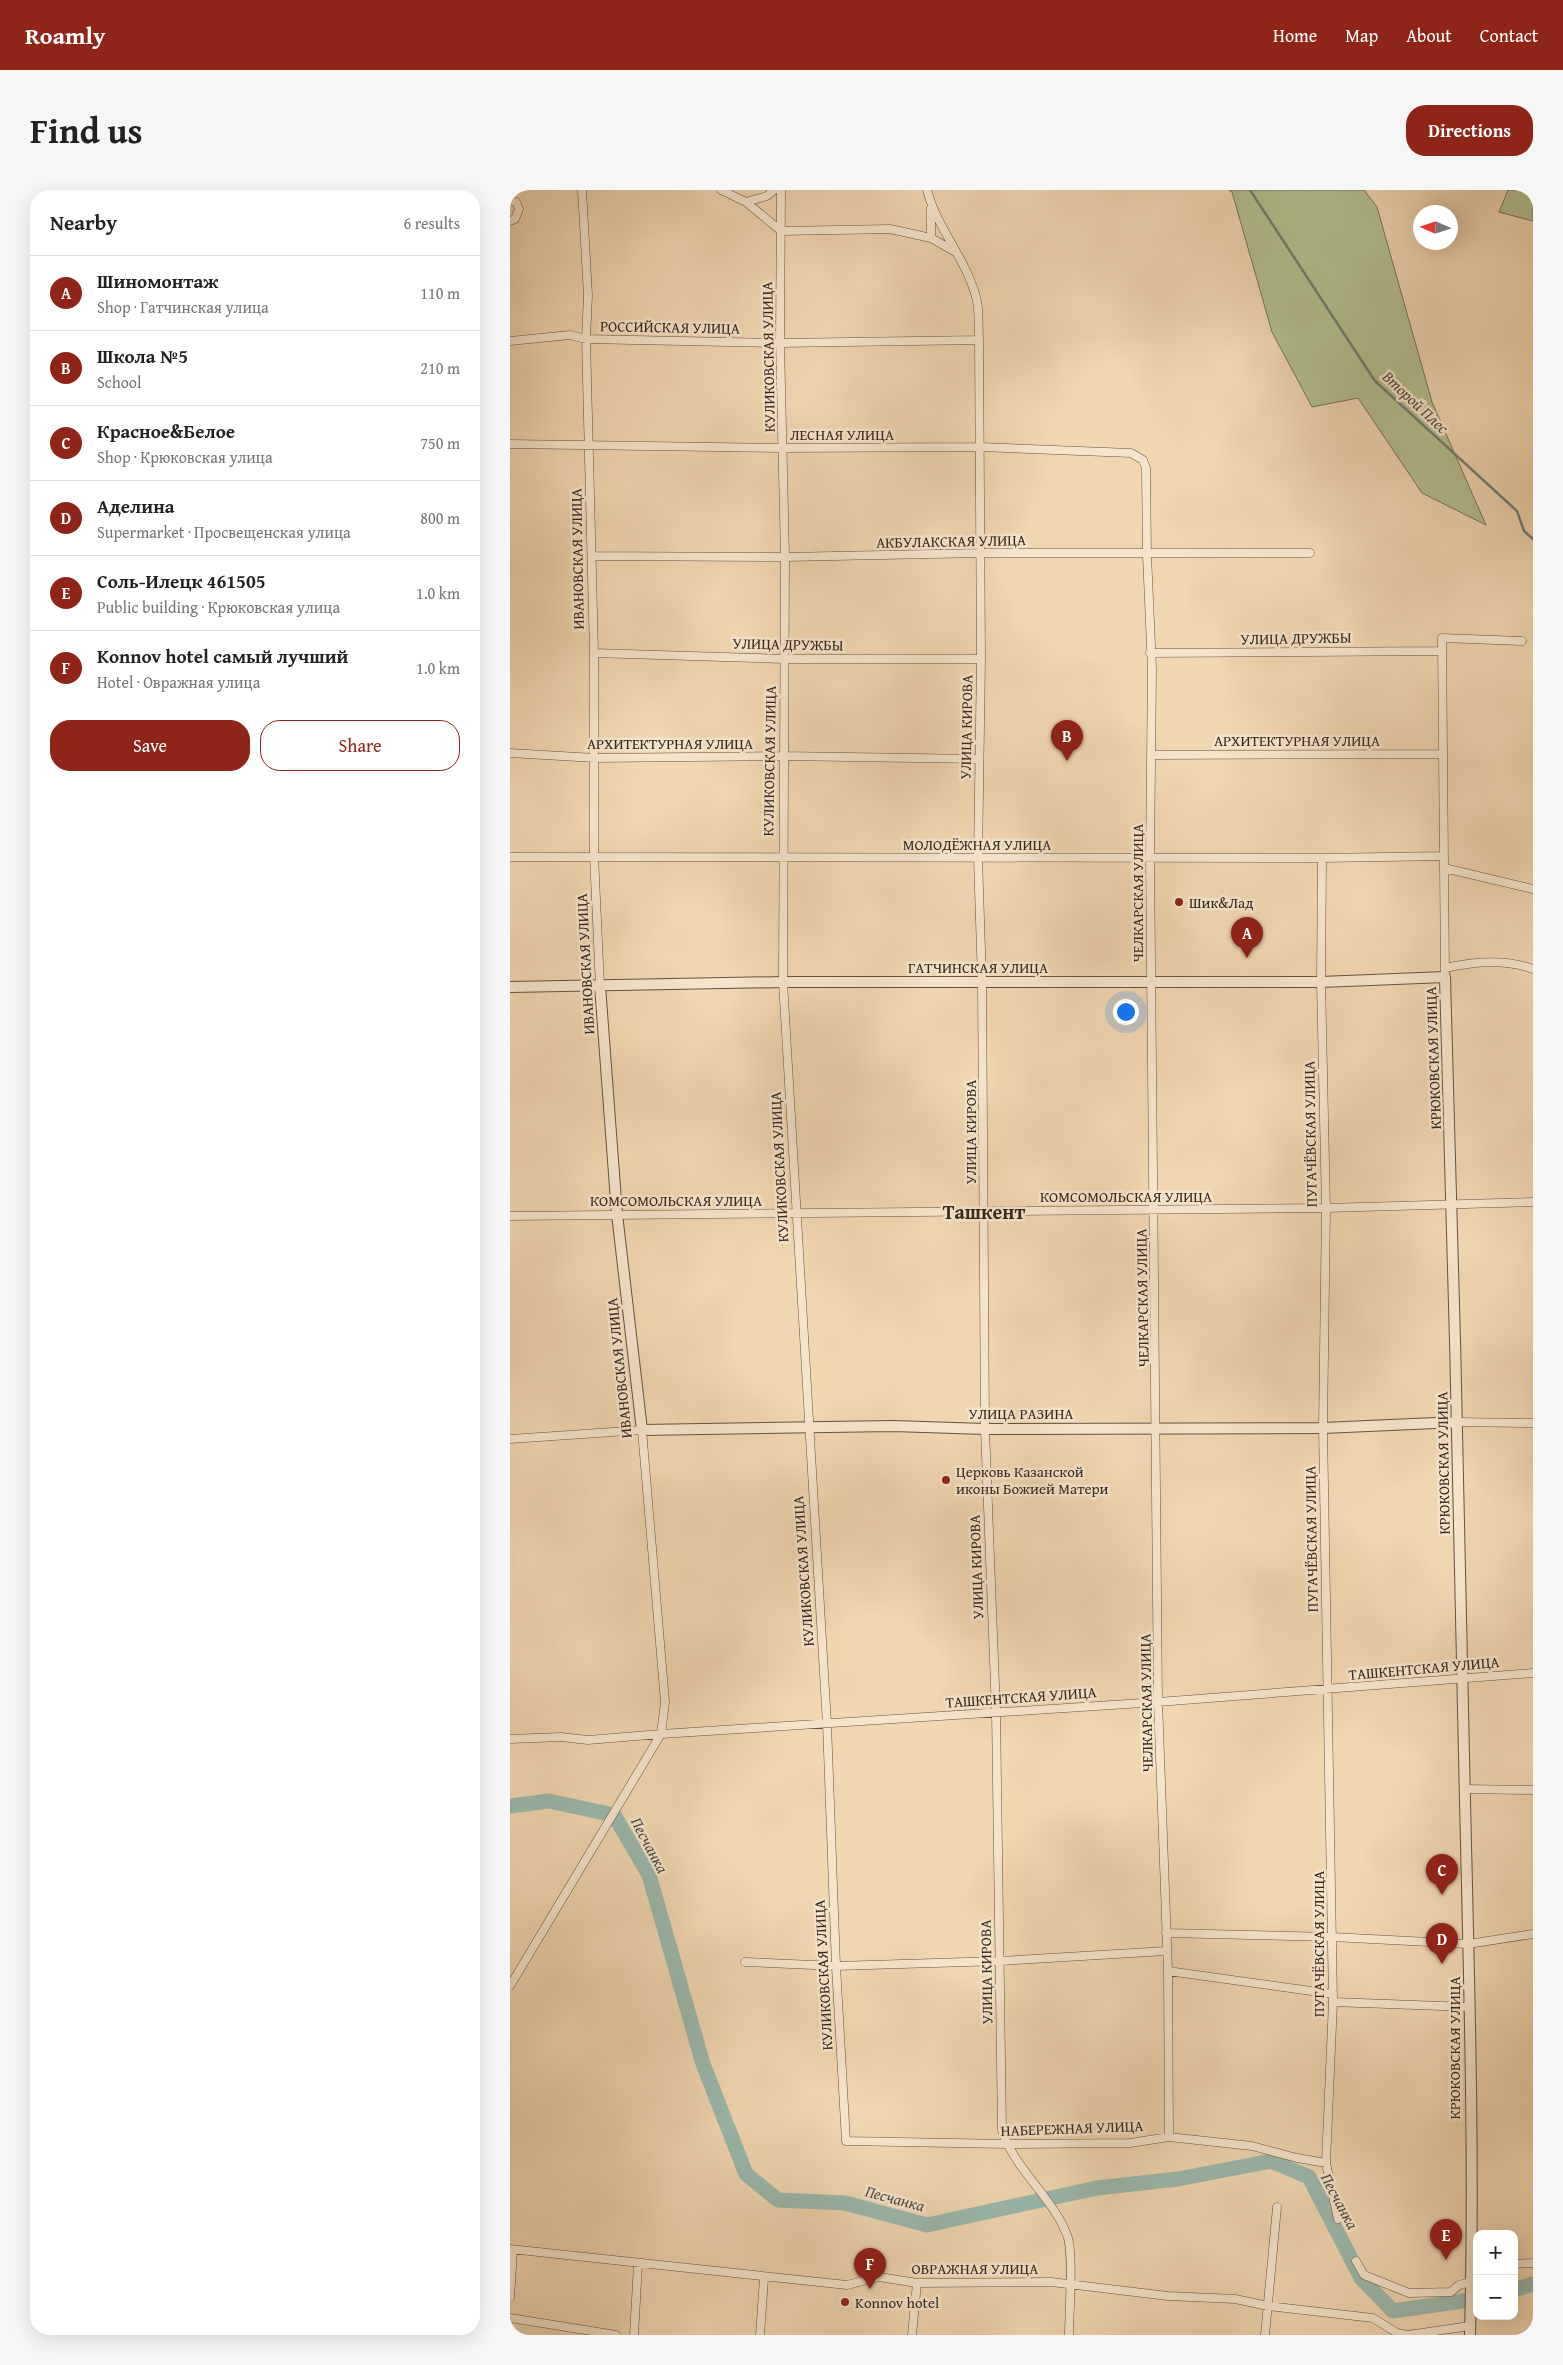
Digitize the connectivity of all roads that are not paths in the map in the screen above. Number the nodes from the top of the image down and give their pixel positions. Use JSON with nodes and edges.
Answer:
{"nodes":[{"id":1,"x":582,"y":190,"type":"edge"},
{"id":2,"x":721,"y":190,"type":"edge"},
{"id":3,"x":774,"y":190,"type":"edge"},
{"id":4,"x":781,"y":190,"type":"edge"},
{"id":5,"x":927,"y":190,"type":"edge"},
{"id":6,"x":510,"y":200,"type":"edge"},
{"id":7,"x":746,"y":202,"type":"junction"},
{"id":8,"x":931,"y":205,"type":"junction"},
{"id":9,"x":510,"y":221,"type":"edge"},
{"id":10,"x":781,"y":231,"type":"junction"},
{"id":11,"x":931,"y":238,"type":"junction"},
{"id":12,"x":954,"y":251,"type":"junction"},
{"id":13,"x":586,"y":339,"type":"junction"},
{"id":14,"x":510,"y":340,"type":"edge"},
{"id":15,"x":979,"y":340,"type":"junction"},
{"id":16,"x":780,"y":343,"type":"junction"},
{"id":17,"x":510,"y":444,"type":"edge"},
{"id":18,"x":589,"y":444,"type":"junction"},
{"id":19,"x":980,"y":447,"type":"junction"},
{"id":20,"x":783,"y":448,"type":"junction"},
{"id":21,"x":1143,"y":460,"type":"joint"},
{"id":22,"x":980,"y":553,"type":"junction"},
{"id":23,"x":1310,"y":553,"type":"dead end"},
{"id":24,"x":1147,"y":554,"type":"junction"},
{"id":25,"x":593,"y":556,"type":"junction"},
{"id":26,"x":785,"y":557,"type":"junction"},
{"id":27,"x":1522,"y":641,"type":"dead end"},
{"id":28,"x":1442,"y":651,"type":"junction"},
{"id":29,"x":594,"y":653,"type":"junction"},
{"id":30,"x":1150,"y":653,"type":"junction"},
{"id":31,"x":784,"y":659,"type":"junction"},
{"id":32,"x":981,"y":660,"type":"junction"},
{"id":33,"x":510,"y":753,"type":"edge"},
{"id":34,"x":1443,"y":754,"type":"junction"},
{"id":35,"x":1151,"y":755,"type":"junction"},
{"id":36,"x":784,"y":756,"type":"junction"},
{"id":37,"x":595,"y":758,"type":"junction"},
{"id":38,"x":979,"y":759,"type":"junction"},
{"id":39,"x":594,"y":856,"type":"junction"},
{"id":40,"x":1444,"y":856,"type":"junction"},
{"id":41,"x":510,"y":857,"type":"edge"},
{"id":42,"x":1150,"y":857,"type":"junction"},
{"id":43,"x":782,"y":858,"type":"junction"},
{"id":44,"x":978,"y":858,"type":"junction"},
{"id":45,"x":1322,"y":858,"type":"junction"},
{"id":46,"x":1444,"y":868,"type":"junction"},
{"id":47,"x":1533,"y":889,"type":"edge"},
{"id":48,"x":1533,"y":969,"type":"edge"},
{"id":49,"x":1445,"y":972,"type":"junction"},
{"id":50,"x":783,"y":982,"type":"junction"},
{"id":51,"x":982,"y":982,"type":"junction"},
{"id":52,"x":1152,"y":982,"type":"junction"},
{"id":53,"x":1321,"y":982,"type":"junction"},
{"id":54,"x":600,"y":986,"type":"junction"},
{"id":55,"x":510,"y":987,"type":"edge"},
{"id":56,"x":1533,"y":1202,"type":"edge"},
{"id":57,"x":1452,"y":1203,"type":"junction"},
{"id":58,"x":1326,"y":1208,"type":"junction"},
{"id":59,"x":984,"y":1210,"type":"junction"},
{"id":60,"x":1155,"y":1210,"type":"junction"},
{"id":61,"x":796,"y":1213,"type":"junction"},
{"id":62,"x":617,"y":1214,"type":"junction"},
{"id":63,"x":510,"y":1216,"type":"edge"},
{"id":64,"x":1458,"y":1422,"type":"junction"},
{"id":65,"x":1533,"y":1423,"type":"edge"},
{"id":66,"x":808,"y":1428,"type":"junction"},
{"id":67,"x":1157,"y":1428,"type":"junction"},
{"id":68,"x":1323,"y":1428,"type":"junction"},
{"id":69,"x":985,"y":1429,"type":"junction"},
{"id":70,"x":642,"y":1430,"type":"junction"},
{"id":71,"x":510,"y":1439,"type":"edge"},
{"id":72,"x":1533,"y":1673,"type":"edge"},
{"id":73,"x":1462,"y":1678,"type":"junction"},
{"id":74,"x":1327,"y":1691,"type":"junction"},
{"id":75,"x":1158,"y":1702,"type":"junction"},
{"id":76,"x":996,"y":1712,"type":"junction"},
{"id":77,"x":827,"y":1724,"type":"junction"},
{"id":78,"x":661,"y":1734,"type":"junction"},
{"id":79,"x":510,"y":1738,"type":"edge"},
{"id":80,"x":1465,"y":1789,"type":"junction"},
{"id":81,"x":1533,"y":1790,"type":"edge"},
{"id":82,"x":1166,"y":1933,"type":"junction"},
{"id":83,"x":1533,"y":1934,"type":"edge"},
{"id":84,"x":1332,"y":1937,"type":"junction"},
{"id":85,"x":1468,"y":1944,"type":"junction"},
{"id":86,"x":1166,"y":1951,"type":"junction"},
{"id":87,"x":1000,"y":1961,"type":"junction"},
{"id":88,"x":745,"y":1962,"type":"dead end"},
{"id":89,"x":836,"y":1966,"type":"junction"},
{"id":90,"x":1168,"y":1971,"type":"junction"},
{"id":91,"x":510,"y":1986,"type":"edge"},
{"id":92,"x":1333,"y":1998,"type":"junction"},
{"id":93,"x":1469,"y":2007,"type":"junction"},
{"id":94,"x":1169,"y":2137,"type":"junction"},
{"id":95,"x":846,"y":2141,"type":"joint"},
{"id":96,"x":1007,"y":2144,"type":"junction"},
{"id":97,"x":1326,"y":2163,"type":"junction"},
{"id":98,"x":1277,"y":2207,"type":"dead end"},
{"id":99,"x":1338,"y":2219,"type":"dead end"},
{"id":100,"x":1473,"y":2230,"type":"edge"},
{"id":101,"x":512,"y":2249,"type":"edge"},
{"id":102,"x":1356,"y":2261,"type":"dead end"},
{"id":103,"x":1533,"y":2263,"type":"edge"},
{"id":104,"x":638,"y":2264,"type":"junction"},
{"id":105,"x":1518,"y":2264,"type":"edge"},
{"id":106,"x":1473,"y":2272,"type":"edge"},
{"id":107,"x":764,"y":2278,"type":"junction"},
{"id":108,"x":917,"y":2283,"type":"junction"},
{"id":109,"x":1069,"y":2284,"type":"junction"},
{"id":110,"x":1471,"y":2285,"type":"junction"},
{"id":111,"x":510,"y":2298,"type":"edge"},
{"id":112,"x":1268,"y":2306,"type":"junction"},
{"id":113,"x":510,"y":2318,"type":"edge"},
{"id":114,"x":1470,"y":2331,"type":"edge"},
{"id":115,"x":616,"y":2335,"type":"edge"},
{"id":116,"x":634,"y":2335,"type":"edge"},
{"id":117,"x":760,"y":2335,"type":"edge"},
{"id":118,"x":912,"y":2335,"type":"edge"},
{"id":119,"x":1068,"y":2335,"type":"edge"},
{"id":120,"x":1265,"y":2335,"type":"edge"},
{"id":121,"x":1407,"y":2335,"type":"edge"}],
"edges":[{"from":1,"to":13,"type":"street","name":"ИВАНОВСКАЯ УЛИЦА"},
{"from":2,"to":7,"type":"street"},
{"from":3,"to":7,"type":"street"},
{"from":4,"to":10,"type":"street","name":"КУЛИКОВСКАЯ УЛИЦА"},
{"from":5,"to":8,"type":"street","name":"УЛИЦА КИРОВА"},
{"from":6,"to":9,"type":"street"},
{"from":7,"to":10,"type":"street"},
{"from":8,"to":11,"type":"street"},
{"from":8,"to":12,"type":"street","name":"УЛИЦА КИРОВА"},
{"from":10,"to":11,"type":"street"},
{"from":10,"to":16,"type":"street","name":"КУЛИКОВСКАЯ УЛИЦА"},
{"from":11,"to":12,"type":"street"},
{"from":12,"to":15,"type":"street","name":"УЛИЦА КИРОВА"},
{"from":13,"to":14,"type":"street","name":"РОССИЙСКАЯ УЛИЦА"},
{"from":13,"to":16,"type":"street","name":"РОССИЙСКАЯ УЛИЦА"},
{"from":13,"to":18,"type":"street","name":"ИВАНОВСКАЯ УЛИЦА"},
{"from":15,"to":16,"type":"street","name":"РОССИЙСКАЯ УЛИЦА"},
{"from":15,"to":19,"type":"street","name":"УЛИЦА КИРОВА"},
{"from":16,"to":20,"type":"street","name":"КУЛИКОВСКАЯ УЛИЦА"},
{"from":17,"to":18,"type":"street","name":"ЛЕСНАЯ УЛИЦА"},
{"from":18,"to":20,"type":"street","name":"ЛЕСНАЯ УЛИЦА"},
{"from":18,"to":25,"type":"street","name":"ИВАНОВСКАЯ УЛИЦА"},
{"from":19,"to":20,"type":"street","name":"ЛЕСНАЯ УЛИЦА"},
{"from":19,"to":21,"type":"street","name":"ЛЕСНАЯ УЛИЦА"},
{"from":19,"to":22,"type":"street","name":"УЛИЦА КИРОВА"},
{"from":20,"to":26,"type":"street","name":"КУЛИКОВСКАЯ УЛИЦА"},
{"from":21,"to":24,"type":"street","name":"ЧЕЛКАРСКАЯ УЛИЦА"},
{"from":22,"to":24,"type":"street","name":"АКБУЛАКСКАЯ УЛИЦА"},
{"from":22,"to":26,"type":"street","name":"АКБУЛАКСКАЯ УЛИЦА"},
{"from":22,"to":32,"type":"street","name":"УЛИЦА КИРОВА"},
{"from":23,"to":24,"type":"street","name":"АКБУЛАКСКАЯ УЛИЦА"},
{"from":24,"to":30,"type":"street","name":"ЧЕЛКАРСКАЯ УЛИЦА"},
{"from":25,"to":26,"type":"street","name":"АКБУЛАКСКАЯ УЛИЦА"},
{"from":25,"to":29,"type":"street","name":"ИВАНОВСКАЯ УЛИЦА"},
{"from":26,"to":31,"type":"street","name":"КУЛИКОВСКАЯ УЛИЦА"},
{"from":27,"to":28,"type":"street","name":"КРЮКОВСКАЯ УЛИЦА"},
{"from":28,"to":30,"type":"street","name":"УЛИЦА ДРУЖБЫ"},
{"from":28,"to":34,"type":"street","name":"КРЮКОВСКАЯ УЛИЦА"},
{"from":29,"to":31,"type":"street","name":"УЛИЦА ДРУЖБЫ"},
{"from":29,"to":37,"type":"street","name":"ИВАНОВСКАЯ УЛИЦА"},
{"from":30,"to":35,"type":"street","name":"ЧЕЛКАРСКАЯ УЛИЦА"},
{"from":31,"to":32,"type":"street","name":"УЛИЦА ДРУЖБЫ"},
{"from":31,"to":36,"type":"street","name":"КУЛИКОВСКАЯ УЛИЦА"},
{"from":32,"to":38,"type":"street","name":"УЛИЦА КИРОВА"},
{"from":33,"to":37,"type":"street","name":"АРХИТЕКТУРНАЯ УЛИЦА"},
{"from":34,"to":35,"type":"street","name":"АРХИТЕКТУРНАЯ УЛИЦА"},
{"from":34,"to":40,"type":"street","name":"КРЮКОВСКАЯ УЛИЦА"},
{"from":35,"to":42,"type":"street","name":"ЧЕЛКАРСКАЯ УЛИЦА"},
{"from":36,"to":37,"type":"street","name":"АРХИТЕКТУРНАЯ УЛИЦА"},
{"from":36,"to":38,"type":"street","name":"АРХИТЕКТУРНАЯ УЛИЦА"},
{"from":36,"to":43,"type":"street","name":"КУЛИКОВСКАЯ УЛИЦА"},
{"from":37,"to":39,"type":"street","name":"ИВАНОВСКАЯ УЛИЦА"},
{"from":38,"to":44,"type":"street","name":"УЛИЦА КИРОВА"},
{"from":39,"to":41,"type":"street","name":"МОЛОДЁЖНАЯ УЛИЦА"},
{"from":39,"to":43,"type":"street","name":"МОЛОДЁЖНАЯ УЛИЦА"},
{"from":39,"to":54,"type":"street","name":"ИВАНОВСКАЯ УЛИЦА"},
{"from":40,"to":45,"type":"street","name":"МОЛОДЁЖНАЯ УЛИЦА"},
{"from":40,"to":46,"type":"street","name":"КРЮКОВСКАЯ УЛИЦА"},
{"from":42,"to":44,"type":"street","name":"МОЛОДЁЖНАЯ УЛИЦА"},
{"from":42,"to":45,"type":"street","name":"МОЛОДЁЖНАЯ УЛИЦА"},
{"from":42,"to":52,"type":"street","name":"ЧЕЛКАРСКАЯ УЛИЦА"},
{"from":43,"to":44,"type":"street","name":"МОЛОДЁЖНАЯ УЛИЦА"},
{"from":43,"to":50,"type":"street","name":"КУЛИКОВСКАЯ УЛИЦА"},
{"from":44,"to":51,"type":"street","name":"УЛИЦА КИРОВА"},
{"from":45,"to":53,"type":"street","name":"ПУГАЧЁВСКАЯ УЛИЦА"},
{"from":46,"to":47,"type":"street"},
{"from":46,"to":49,"type":"street","name":"КРЮКОВСКАЯ УЛИЦА"},
{"from":48,"to":49,"type":"street","name":"ГАТЧИНСКАЯ УЛИЦА"},
{"from":49,"to":53,"type":"street","name":"ГАТЧИНСКАЯ УЛИЦА"},
{"from":49,"to":57,"type":"street","name":"КРЮКОВСКАЯ УЛИЦА"},
{"from":50,"to":51,"type":"street","name":"ГАТЧИНСКАЯ УЛИЦА"},
{"from":50,"to":54,"type":"street","name":"ГАТЧИНСКАЯ УЛИЦА"},
{"from":50,"to":61,"type":"street","name":"КУЛИКОВСКАЯ УЛИЦА"},
{"from":51,"to":52,"type":"street","name":"ГАТЧИНСКАЯ УЛИЦА"},
{"from":51,"to":59,"type":"street","name":"УЛИЦА КИРОВА"},
{"from":52,"to":53,"type":"street","name":"ГАТЧИНСКАЯ УЛИЦА"},
{"from":52,"to":60,"type":"street","name":"ЧЕЛКАРСКАЯ УЛИЦА"},
{"from":53,"to":58,"type":"street","name":"ПУГАЧЁВСКАЯ УЛИЦА"},
{"from":54,"to":55,"type":"street","name":"ГАТЧИНСКАЯ УЛИЦА"},
{"from":54,"to":62,"type":"street","name":"ИВАНОВСКАЯ УЛИЦА"},
{"from":56,"to":57,"type":"street","name":"КОМСОМОЛЬСКАЯ УЛИЦА"},
{"from":57,"to":58,"type":"street","name":"КОМСОМОЛЬСКАЯ УЛИЦА"},
{"from":57,"to":64,"type":"street","name":"КРЮКОВСКАЯ УЛИЦА"},
{"from":58,"to":60,"type":"street","name":"КОМСОМОЛЬСКАЯ УЛИЦА"},
{"from":58,"to":68,"type":"street","name":"ПУГАЧЁВСКАЯ УЛИЦА"},
{"from":59,"to":60,"type":"street","name":"КОМСОМОЛЬСКАЯ УЛИЦА"},
{"from":59,"to":61,"type":"street","name":"КОМСОМОЛЬСКАЯ УЛИЦА"},
{"from":59,"to":69,"type":"street","name":"УЛИЦА КИРОВА"},
{"from":60,"to":67,"type":"street","name":"ЧЕЛКАРСКАЯ УЛИЦА"},
{"from":61,"to":62,"type":"street","name":"КОМСОМОЛЬСКАЯ УЛИЦА"},
{"from":61,"to":66,"type":"street","name":"КУЛИКОВСКАЯ УЛИЦА"},
{"from":62,"to":63,"type":"street","name":"КОМСОМОЛЬСКАЯ УЛИЦА"},
{"from":62,"to":70,"type":"street","name":"ИВАНОВСКАЯ УЛИЦА"},
{"from":64,"to":65,"type":"street","name":"УЛИЦА РАЗИНА"},
{"from":64,"to":68,"type":"street","name":"УЛИЦА РАЗИНА"},
{"from":64,"to":73,"type":"street","name":"КРЮКОВСКАЯ УЛИЦА"},
{"from":66,"to":69,"type":"street","name":"УЛИЦА РАЗИНА"},
{"from":66,"to":70,"type":"street","name":"УЛИЦА РАЗИНА"},
{"from":66,"to":77,"type":"street","name":"КУЛИКОВСКАЯ УЛИЦА"},
{"from":67,"to":68,"type":"street","name":"УЛИЦА РАЗИНА"},
{"from":67,"to":69,"type":"street","name":"УЛИЦА РАЗИНА"},
{"from":67,"to":75,"type":"street","name":"ЧЕЛКАРСКАЯ УЛИЦА"},
{"from":68,"to":74,"type":"street","name":"ПУГАЧЁВСКАЯ УЛИЦА"},
{"from":69,"to":76,"type":"street","name":"УЛИЦА КИРОВА"},
{"from":70,"to":71,"type":"street","name":"УЛИЦА РАЗИНА"},
{"from":70,"to":78,"type":"street","name":"ИВАНОВСКАЯ УЛИЦА"},
{"from":72,"to":73,"type":"street","name":"ТАШКЕНТСКАЯ УЛИЦА"},
{"from":73,"to":74,"type":"street","name":"ТАШКЕНТСКАЯ УЛИЦА"},
{"from":73,"to":80,"type":"street","name":"КРЮКОВСКАЯ УЛИЦА"},
{"from":74,"to":75,"type":"street","name":"ТАШКЕНТСКАЯ УЛИЦА"},
{"from":74,"to":84,"type":"street","name":"ПУГАЧЁВСКАЯ УЛИЦА"},
{"from":75,"to":76,"type":"street","name":"ТАШКЕНТСКАЯ УЛИЦА"},
{"from":75,"to":82,"type":"street","name":"ЧЕЛКАРСКАЯ УЛИЦА"},
{"from":76,"to":77,"type":"street","name":"ТАШКЕНТСКАЯ УЛИЦА"},
{"from":76,"to":87,"type":"street","name":"УЛИЦА КИРОВА"},
{"from":77,"to":78,"type":"street","name":"ТАШКЕНТСКАЯ УЛИЦА"},
{"from":77,"to":89,"type":"street","name":"КУЛИКОВСКАЯ УЛИЦА"},
{"from":78,"to":79,"type":"street","name":"ТАШКЕНТСКАЯ УЛИЦА"},
{"from":78,"to":91,"type":"street"},
{"from":80,"to":81,"type":"street"},
{"from":80,"to":85,"type":"street","name":"КРЮКОВСКАЯ УЛИЦА"},
{"from":82,"to":84,"type":"street"},
{"from":82,"to":86,"type":"street","name":"ЧЕЛКАРСКАЯ УЛИЦА"},
{"from":83,"to":85,"type":"street"},
{"from":84,"to":85,"type":"street"},
{"from":84,"to":92,"type":"street","name":"ПУГАЧЁВСКАЯ УЛИЦА"},
{"from":85,"to":93,"type":"street","name":"КРЮКОВСКАЯ УЛИЦА"},
{"from":86,"to":87,"type":"street"},
{"from":86,"to":90,"type":"street","name":"ЧЕЛКАРСКАЯ УЛИЦА"},
{"from":87,"to":89,"type":"street"},
{"from":87,"to":96,"type":"street","name":"УЛИЦА КИРОВА"},
{"from":88,"to":89,"type":"street"},
{"from":89,"to":95,"type":"street","name":"КУЛИКОВСКАЯ УЛИЦА"},
{"from":90,"to":92,"type":"street"},
{"from":90,"to":94,"type":"street","name":"ЧЕЛКАРСКАЯ УЛИЦА"},
{"from":92,"to":93,"type":"street"},
{"from":92,"to":97,"type":"street","name":"ПУГАЧЁВСКАЯ УЛИЦА"},
{"from":93,"to":100,"type":"street","name":"КРЮКОВСКАЯ УЛИЦА"},
{"from":94,"to":96,"type":"street","name":"НАБЕРЕЖНАЯ УЛИЦА"},
{"from":94,"to":97,"type":"street","name":"НАБЕРЕЖНАЯ УЛИЦА"},
{"from":95,"to":96,"type":"street","name":"НАБЕРЕЖНАЯ УЛИЦА"},
{"from":96,"to":109,"type":"street"},
{"from":97,"to":99,"type":"street","name":"ПУГАЧЁВСКАЯ УЛИЦА"},
{"from":98,"to":112,"type":"street"},
{"from":101,"to":104,"type":"street","name":"ОВРАЖНАЯ УЛИЦА"},
{"from":101,"to":111,"type":"street"},
{"from":102,"to":110,"type":"street"},
{"from":103,"to":105,"type":"street"},
{"from":104,"to":107,"type":"street","name":"ОВРАЖНАЯ УЛИЦА"},
{"from":104,"to":116,"type":"street"},
{"from":106,"to":110,"type":"street","name":"КРЮКОВСКАЯ УЛИЦА"},
{"from":107,"to":108,"type":"street","name":"ОВРАЖНАЯ УЛИЦА"},
{"from":107,"to":117,"type":"street"},
{"from":108,"to":109,"type":"street","name":"ОВРАЖНАЯ УЛИЦА"},
{"from":108,"to":118,"type":"street"},
{"from":109,"to":112,"type":"street","name":"ОВРАЖНАЯ УЛИЦА"},
{"from":109,"to":119,"type":"street"},
{"from":110,"to":114,"type":"street","name":"КРЮКОВСКАЯ УЛИЦА"},
{"from":112,"to":120,"type":"street"},
{"from":112,"to":121,"type":"street","name":"ОВРАЖНАЯ УЛИЦА"},
{"from":113,"to":115,"type":"street"},
{"from":114,"to":121,"type":"street","name":"ОВРАЖНАЯ УЛИЦА"}]}
